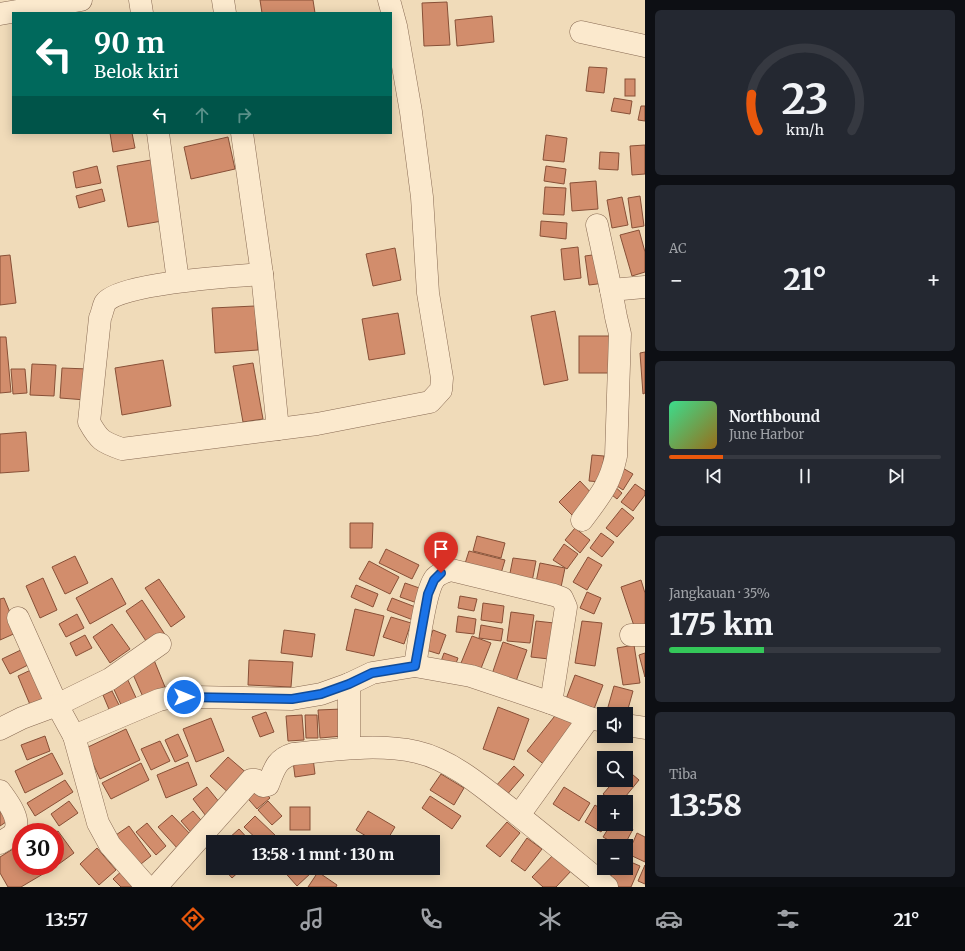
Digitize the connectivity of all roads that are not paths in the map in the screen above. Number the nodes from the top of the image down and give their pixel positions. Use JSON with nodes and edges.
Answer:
{"nodes":[{"id":1,"x":81,"y":0,"type":"edge"},
{"id":2,"x":140,"y":0,"type":"edge"},
{"id":3,"x":223,"y":0,"type":"edge"},
{"id":4,"x":389,"y":0,"type":"edge"},
{"id":5,"x":142,"y":12,"type":"edge"},
{"id":6,"x":225,"y":12,"type":"edge"},
{"id":7,"x":392,"y":12,"type":"edge"},
{"id":8,"x":392,"y":13,"type":"edge"},
{"id":9,"x":0,"y":14,"type":"edge"},
{"id":10,"x":581,"y":32,"type":"dead end"},
{"id":11,"x":645,"y":46,"type":"edge"},
{"id":12,"x":158,"y":134,"type":"edge"},
{"id":13,"x":242,"y":134,"type":"edge"},
{"id":14,"x":597,"y":225,"type":"dead end"},
{"id":15,"x":262,"y":274,"type":"junction"},
{"id":16,"x":178,"y":281,"type":"junction"},
{"id":17,"x":645,"y":287,"type":"edge"},
{"id":18,"x":611,"y":290,"type":"junction"},
{"id":19,"x":278,"y":429,"type":"junction"},
{"id":20,"x":582,"y":520,"type":"dead end"},
{"id":21,"x":18,"y":618,"type":"dead end"},
{"id":22,"x":160,"y":644,"type":"dead end"},
{"id":23,"x":415,"y":666,"type":"junction"},
{"id":24,"x":349,"y":684,"type":"junction"},
{"id":25,"x":551,"y":703,"type":"junction"},
{"id":26,"x":57,"y":705,"type":"junction"},
{"id":27,"x":597,"y":719,"type":"edge"},
{"id":28,"x":633,"y":726,"type":"edge"},
{"id":29,"x":645,"y":728,"type":"edge"},
{"id":30,"x":0,"y":729,"type":"edge"},
{"id":31,"x":74,"y":736,"type":"junction"},
{"id":32,"x":349,"y":748,"type":"junction"},
{"id":33,"x":0,"y":791,"type":"edge"},
{"id":34,"x":519,"y":815,"type":"junction"},
{"id":35,"x":0,"y":843,"type":"edge"},
{"id":36,"x":147,"y":887,"type":"edge"},
{"id":37,"x":156,"y":887,"type":"edge"},
{"id":38,"x":607,"y":887,"type":"edge"}],
"edges":[{"from":1,"to":9,"type":"street"},
{"from":2,"to":5,"type":"street"},
{"from":3,"to":6,"type":"street"},
{"from":4,"to":7,"type":"street"},
{"from":8,"to":19,"type":"street"},
{"from":10,"to":11,"type":"street"},
{"from":12,"to":16,"type":"street"},
{"from":13,"to":15,"type":"street"},
{"from":14,"to":18,"type":"street"},
{"from":15,"to":16,"type":"street"},
{"from":15,"to":19,"type":"street"},
{"from":16,"to":19,"type":"street"},
{"from":17,"to":18,"type":"street"},
{"from":18,"to":20,"type":"street"},
{"from":21,"to":26,"type":"street"},
{"from":22,"to":26,"type":"street"},
{"from":23,"to":24,"type":"street"},
{"from":23,"to":25,"type":"street"},
{"from":23,"to":25,"type":"street"},
{"from":24,"to":31,"type":"street"},
{"from":24,"to":32,"type":"street"},
{"from":25,"to":27,"type":"street"},
{"from":26,"to":30,"type":"street"},
{"from":26,"to":31,"type":"street"},
{"from":27,"to":34,"type":"street"},
{"from":28,"to":29,"type":"street"},
{"from":31,"to":36,"type":"street"},
{"from":32,"to":34,"type":"street"},
{"from":32,"to":37,"type":"street"},
{"from":33,"to":35,"type":"street"},
{"from":34,"to":38,"type":"street"}]}
